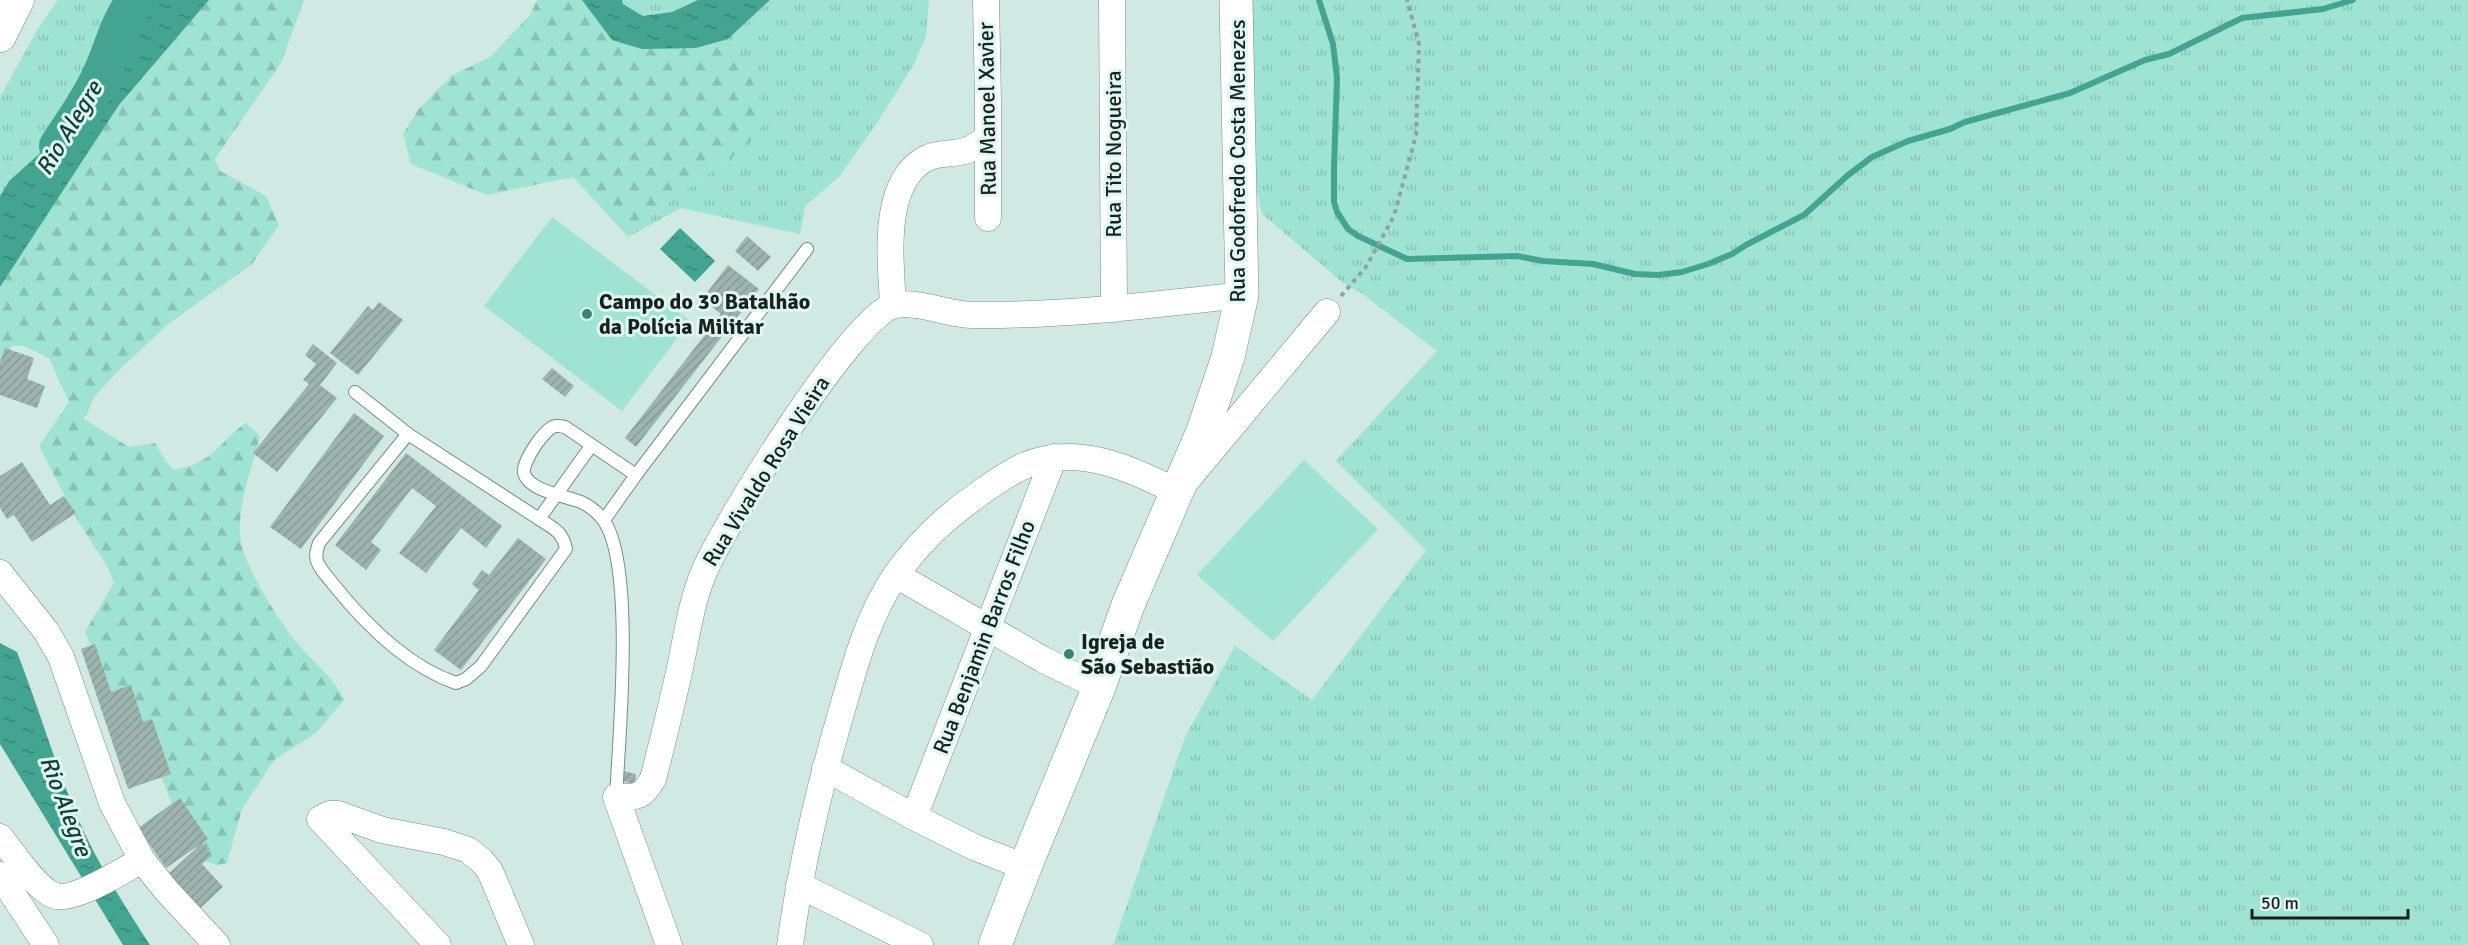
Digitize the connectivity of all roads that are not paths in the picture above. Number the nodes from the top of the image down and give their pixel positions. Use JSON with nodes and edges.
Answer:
{"nodes":[{"id":1,"x":18,"y":0,"type":"edge"},
{"id":2,"x":986,"y":0,"type":"edge"},
{"id":3,"x":1113,"y":0,"type":"edge"},
{"id":4,"x":1236,"y":0,"type":"edge"},
{"id":5,"x":0,"y":36,"type":"edge"},
{"id":6,"x":988,"y":138,"type":"junction"},
{"id":7,"x":988,"y":218,"type":"dead end"},
{"id":8,"x":807,"y":249,"type":"dead end"},
{"id":9,"x":1242,"y":295,"type":"junction"},
{"id":10,"x":893,"y":305,"type":"junction"},
{"id":11,"x":1114,"y":309,"type":"junction"},
{"id":12,"x":1327,"y":312,"type":"road end"},
{"id":13,"x":355,"y":392,"type":"dead end"},
{"id":14,"x":408,"y":434,"type":"junction"},
{"id":15,"x":591,"y":446,"type":"junction"},
{"id":16,"x":1054,"y":458,"type":"junction"},
{"id":17,"x":636,"y":475,"type":"junction"},
{"id":18,"x":1177,"y":492,"type":"junction"},
{"id":19,"x":557,"y":496,"type":"junction"},
{"id":20,"x":539,"y":519,"type":"junction"},
{"id":21,"x":604,"y":520,"type":"junction"},
{"id":22,"x":0,"y":573,"type":"edge"},
{"id":23,"x":896,"y":575,"type":"junction"},
{"id":24,"x":986,"y":628,"type":"junction"},
{"id":25,"x":1099,"y":687,"type":"junction"},
{"id":26,"x":825,"y":768,"type":"junction"},
{"id":27,"x":616,"y":797,"type":"junction"},
{"id":28,"x":914,"y":817,"type":"junction"},
{"id":29,"x":0,"y":837,"type":"edge"},
{"id":30,"x":132,"y":865,"type":"junction"},
{"id":31,"x":1025,"y":867,"type":"junction"},
{"id":32,"x":0,"y":875,"type":"edge"},
{"id":33,"x":798,"y":885,"type":"junction"},
{"id":34,"x":46,"y":945,"type":"edge"},
{"id":35,"x":217,"y":945,"type":"edge"},
{"id":36,"x":438,"y":945,"type":"edge"},
{"id":37,"x":521,"y":945,"type":"edge"},
{"id":38,"x":669,"y":945,"type":"edge"},
{"id":39,"x":790,"y":945,"type":"edge"},
{"id":40,"x":920,"y":945,"type":"edge"},
{"id":41,"x":995,"y":945,"type":"edge"}],
"edges":[{"from":1,"to":5,"type":"street"},
{"from":2,"to":6,"type":"street","name":"Rua Manoel Xavier"},
{"from":3,"to":11,"type":"street","name":"Rua Tito Nogueira"},
{"from":4,"to":9,"type":"main road","name":"Rua Godofredo Costa Menezes"},
{"from":6,"to":7,"type":"street","name":"Rua Manoel Xavier"},
{"from":6,"to":10,"type":"street"},
{"from":8,"to":17,"type":"lane"},
{"from":9,"to":11,"type":"street"},
{"from":9,"to":18,"type":"main road","name":"Rua Godofredo Costa Menezes"},
{"from":10,"to":11,"type":"street"},
{"from":10,"to":27,"type":"street","name":"Rua Vivaldo Rosa Vieira"},
{"from":12,"to":18,"type":"street"},
{"from":13,"to":14,"type":"lane"},
{"from":14,"to":20,"type":"lane"},
{"from":14,"to":20,"type":"lane"},
{"from":15,"to":17,"type":"lane"},
{"from":15,"to":19,"type":"lane"},
{"from":15,"to":19,"type":"lane"},
{"from":16,"to":18,"type":"street"},
{"from":16,"to":23,"type":"street"},
{"from":16,"to":24,"type":"street","name":"Rua Benjamin Barros Filho"},
{"from":17,"to":21,"type":"lane"},
{"from":18,"to":25,"type":"main road","name":"Rua Godofredo Costa Menezes"},
{"from":19,"to":20,"type":"lane"},
{"from":19,"to":21,"type":"lane"},
{"from":21,"to":27,"type":"lane"},
{"from":22,"to":30,"type":"street"},
{"from":23,"to":24,"type":"street"},
{"from":23,"to":26,"type":"street"},
{"from":24,"to":25,"type":"street"},
{"from":24,"to":28,"type":"street","name":"Rua Benjamin Barros Filho"},
{"from":25,"to":31,"type":"main road","name":"Rua Godofredo Costa Menezes"},
{"from":26,"to":28,"type":"street"},
{"from":26,"to":33,"type":"street"},
{"from":27,"to":38,"type":"street"},
{"from":28,"to":31,"type":"street"},
{"from":29,"to":30,"type":"street"},
{"from":30,"to":35,"type":"street"},
{"from":31,"to":41,"type":"main road","name":"Rua Godofredo Costa Menezes"},
{"from":32,"to":34,"type":"street"},
{"from":33,"to":39,"type":"street"},
{"from":33,"to":40,"type":"street"},
{"from":36,"to":37,"type":"street"}]}
